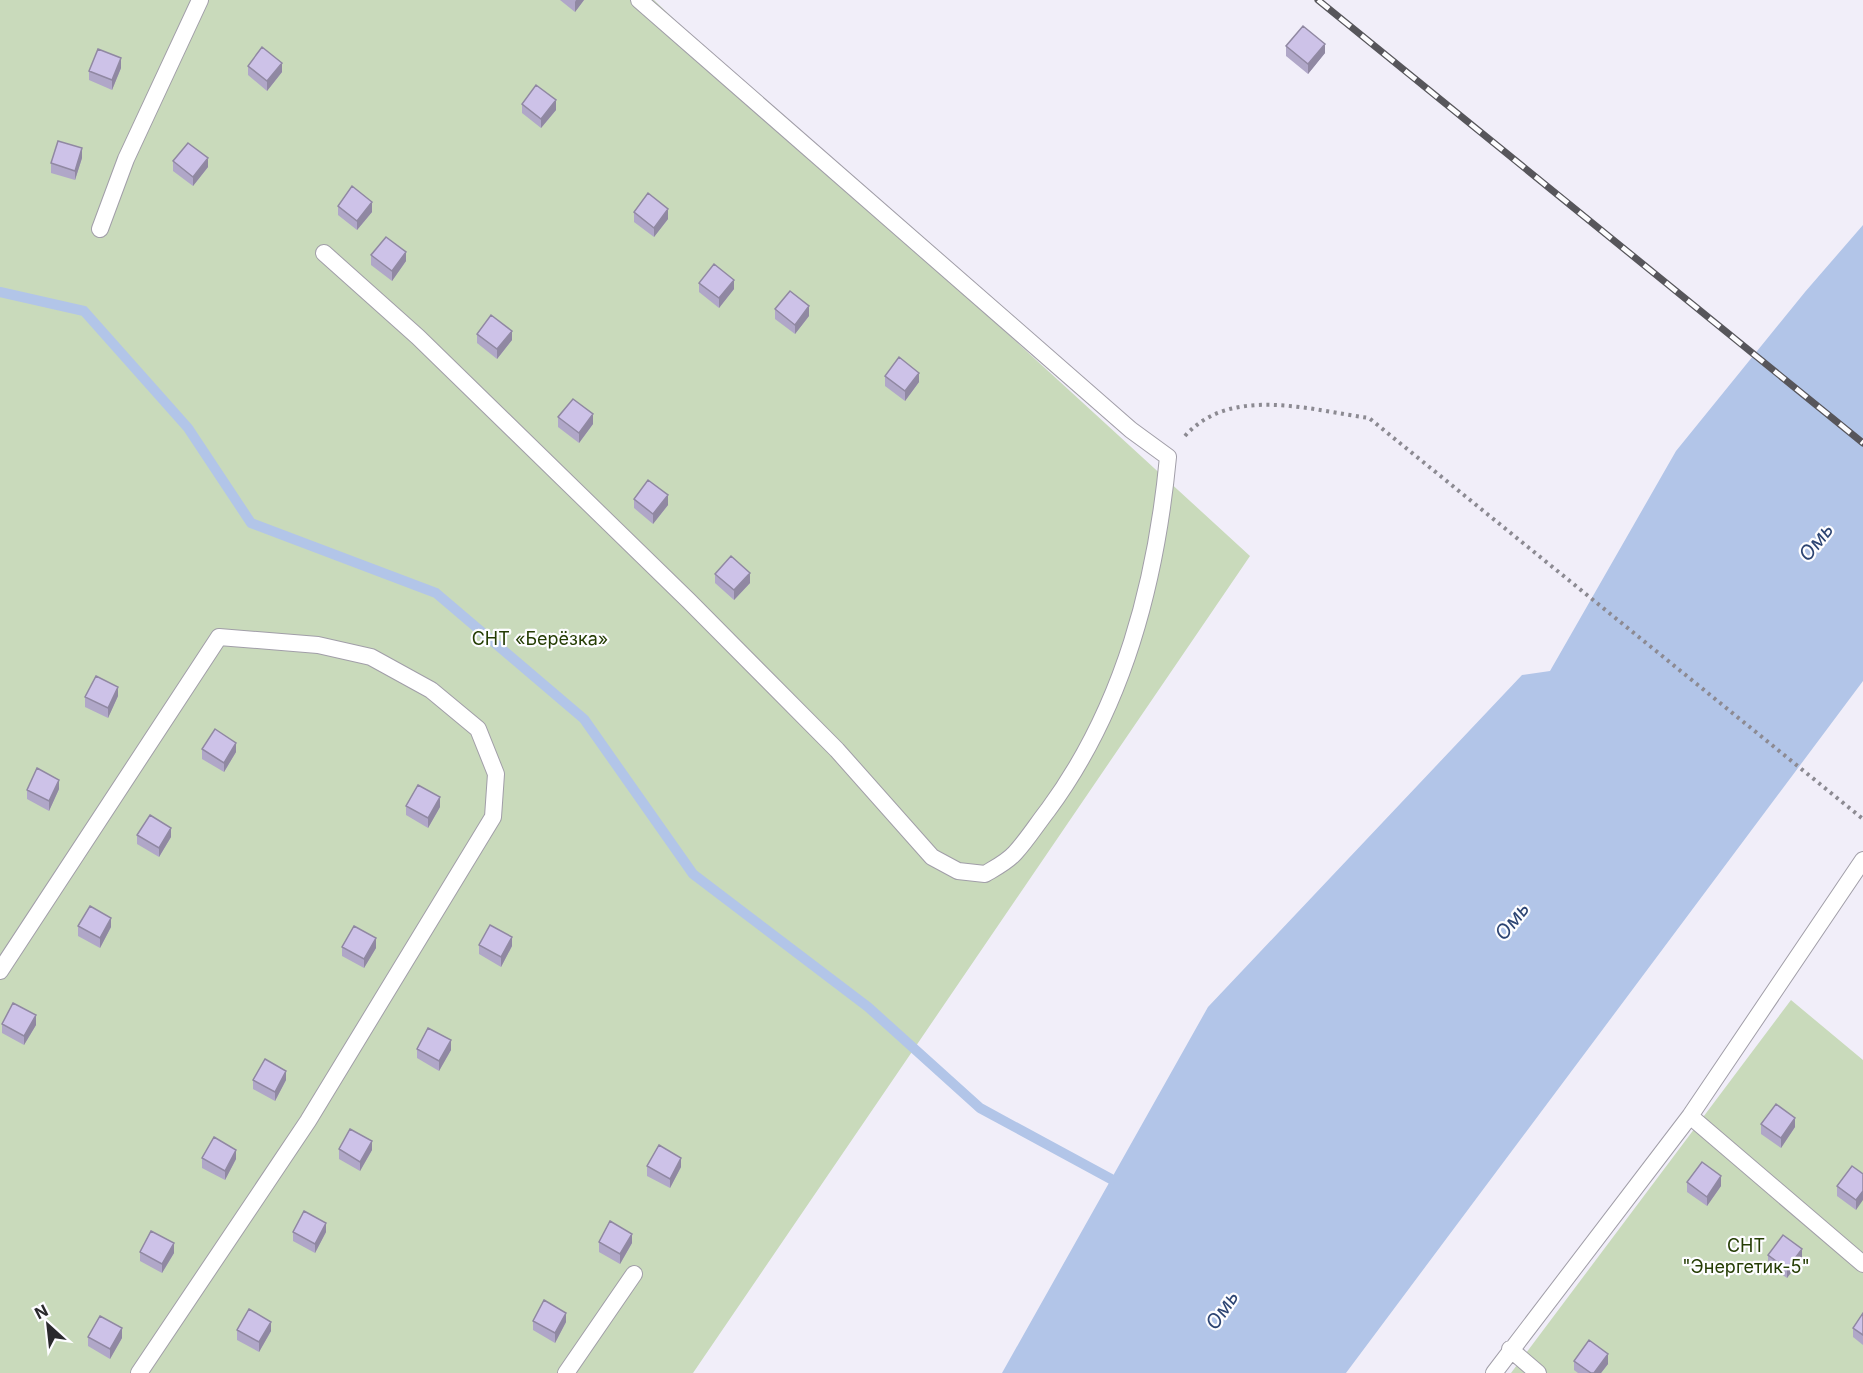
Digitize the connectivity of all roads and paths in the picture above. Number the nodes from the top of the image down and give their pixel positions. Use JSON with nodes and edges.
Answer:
{"nodes":[{"id":1,"x":200,"y":0,"type":"edge"},
{"id":2,"x":639,"y":0,"type":"edge"},
{"id":3,"x":100,"y":229,"type":"dead end"},
{"id":4,"x":324,"y":253,"type":"dead end"},
{"id":5,"x":1168,"y":457,"type":"junction"},
{"id":6,"x":1863,"y":819,"type":"edge"},
{"id":7,"x":1863,"y":860,"type":"edge"},
{"id":8,"x":0,"y":971,"type":"edge"},
{"id":9,"x":1690,"y":1116,"type":"junction"},
{"id":10,"x":1863,"y":1263,"type":"edge"},
{"id":11,"x":634,"y":1274,"type":"dead end"},
{"id":12,"x":1510,"y":1349,"type":"junction"},
{"id":13,"x":139,"y":1373,"type":"edge"},
{"id":14,"x":566,"y":1373,"type":"edge"},
{"id":15,"x":1494,"y":1373,"type":"edge"},
{"id":16,"x":1538,"y":1373,"type":"edge"}],
"edges":[{"from":1,"to":3,"type":"lane"},
{"from":2,"to":5,"type":"lane"},
{"from":4,"to":5,"type":"lane"},
{"from":5,"to":6,"type":"path"},
{"from":7,"to":9,"type":"lane"},
{"from":8,"to":13,"type":"lane"},
{"from":9,"to":10,"type":"lane"},
{"from":9,"to":12,"type":"lane"},
{"from":11,"to":14,"type":"lane"},
{"from":12,"to":15,"type":"lane"},
{"from":12,"to":16,"type":"lane"}]}
